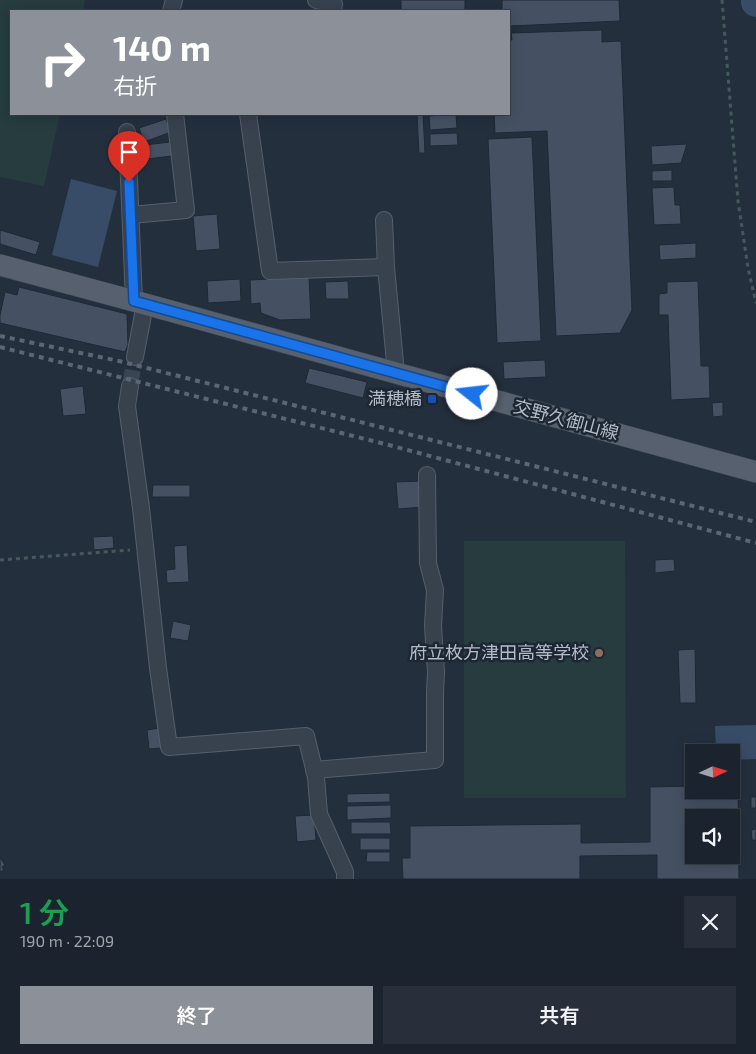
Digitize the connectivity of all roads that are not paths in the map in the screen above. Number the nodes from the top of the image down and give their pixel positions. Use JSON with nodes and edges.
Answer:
{"nodes":[{"id":1,"x":316,"y":0,"type":"edge"},
{"id":2,"x":333,"y":10,"type":"edge"},
{"id":3,"x":175,"y":115,"type":"edge"},
{"id":4,"x":248,"y":115,"type":"edge"},
{"id":5,"x":127,"y":132,"type":"dead end"},
{"id":6,"x":130,"y":215,"type":"junction"},
{"id":7,"x":384,"y":220,"type":"dead end"},
{"id":8,"x":0,"y":265,"type":"edge"},
{"id":9,"x":386,"y":267,"type":"junction"},
{"id":10,"x":140,"y":302,"type":"junction"},
{"id":11,"x":135,"y":357,"type":"tunnel mouth"},
{"id":12,"x":396,"y":373,"type":"junction"},
{"id":13,"x":130,"y":386,"type":"tunnel mouth"},
{"id":14,"x":756,"y":472,"type":"edge"},
{"id":15,"x":427,"y":475,"type":"dead end"},
{"id":16,"x":314,"y":770,"type":"junction"},
{"id":17,"x":345,"y":879,"type":"edge"}],
"edges":[{"from":1,"to":2,"type":"street"},
{"from":3,"to":6,"type":"street"},
{"from":4,"to":9,"type":"street"},
{"from":5,"to":6,"type":"street"},
{"from":6,"to":10,"type":"street"},
{"from":7,"to":9,"type":"street"},
{"from":8,"to":10,"type":"main road","name":"交野久御山線"},
{"from":9,"to":12,"type":"street"},
{"from":10,"to":11,"type":"street"},
{"from":10,"to":12,"type":"main road","name":"交野久御山線"},
{"from":12,"to":14,"type":"main road","name":"交野久御山線"},
{"from":13,"to":16,"type":"street"},
{"from":15,"to":16,"type":"street"},
{"from":16,"to":17,"type":"street"}]}
